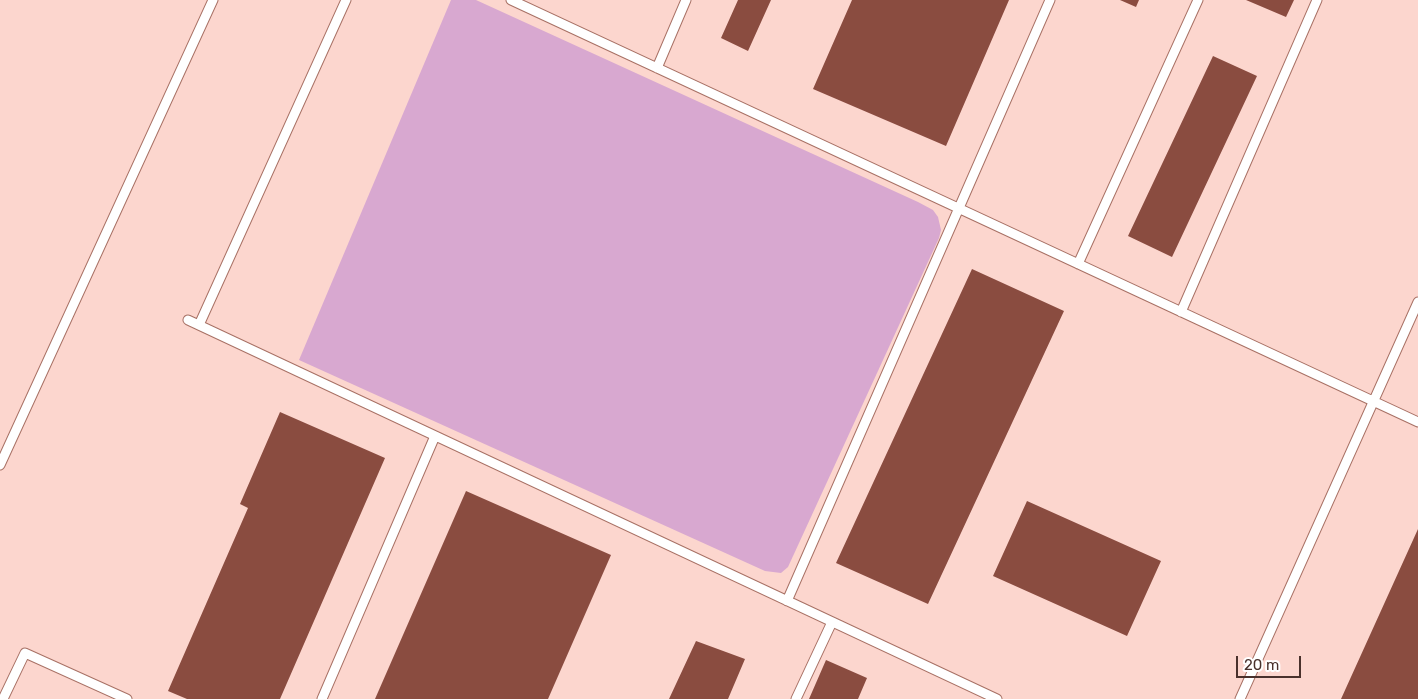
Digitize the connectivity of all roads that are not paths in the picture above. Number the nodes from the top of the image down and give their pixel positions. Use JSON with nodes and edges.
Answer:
{"nodes":[{"id":1,"x":213,"y":0,"type":"edge"},
{"id":2,"x":346,"y":0,"type":"edge"},
{"id":3,"x":511,"y":0,"type":"edge"},
{"id":4,"x":686,"y":0,"type":"edge"},
{"id":5,"x":1050,"y":0,"type":"edge"},
{"id":6,"x":1198,"y":0,"type":"edge"},
{"id":7,"x":1317,"y":0,"type":"edge"},
{"id":8,"x":657,"y":68,"type":"junction"},
{"id":9,"x":959,"y":208,"type":"junction"},
{"id":10,"x":1078,"y":264,"type":"junction"},
{"id":11,"x":1418,"y":302,"type":"edge"},
{"id":12,"x":1181,"y":312,"type":"junction"},
{"id":13,"x":188,"y":320,"type":"dead end"},
{"id":14,"x":200,"y":325,"type":"junction"},
{"id":15,"x":1374,"y":401,"type":"junction"},
{"id":16,"x":1418,"y":422,"type":"edge"},
{"id":17,"x":435,"y":436,"type":"junction"},
{"id":18,"x":0,"y":465,"type":"edge"},
{"id":19,"x":787,"y":601,"type":"junction"},
{"id":20,"x":832,"y":622,"type":"junction"},
{"id":21,"x":3,"y":699,"type":"edge"},
{"id":22,"x":127,"y":699,"type":"edge"},
{"id":23,"x":322,"y":699,"type":"edge"},
{"id":24,"x":796,"y":699,"type":"edge"},
{"id":25,"x":996,"y":699,"type":"edge"},
{"id":26,"x":1240,"y":699,"type":"edge"}],
"edges":[{"from":1,"to":18,"type":"lane"},
{"from":2,"to":14,"type":"lane"},
{"from":3,"to":8,"type":"lane"},
{"from":4,"to":8,"type":"lane"},
{"from":5,"to":9,"type":"lane"},
{"from":6,"to":10,"type":"lane"},
{"from":7,"to":12,"type":"lane"},
{"from":8,"to":9,"type":"lane"},
{"from":9,"to":10,"type":"lane"},
{"from":9,"to":19,"type":"lane"},
{"from":10,"to":12,"type":"lane"},
{"from":11,"to":15,"type":"lane"},
{"from":12,"to":15,"type":"lane"},
{"from":13,"to":14,"type":"lane"},
{"from":14,"to":17,"type":"lane"},
{"from":15,"to":16,"type":"lane"},
{"from":15,"to":26,"type":"lane"},
{"from":17,"to":19,"type":"lane"},
{"from":17,"to":23,"type":"lane"},
{"from":19,"to":20,"type":"lane"},
{"from":20,"to":24,"type":"lane"},
{"from":20,"to":25,"type":"lane"},
{"from":21,"to":22,"type":"lane"}]}
